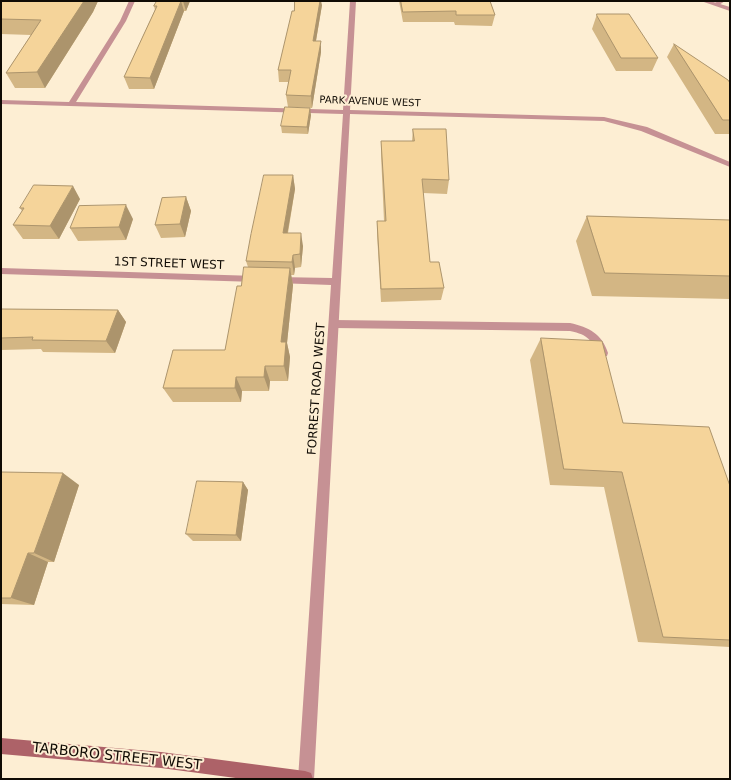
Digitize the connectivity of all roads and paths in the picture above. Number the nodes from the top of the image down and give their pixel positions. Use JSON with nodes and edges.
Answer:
{"nodes":[{"id":1,"x":132,"y":1,"type":"edge"},
{"id":2,"x":353,"y":1,"type":"edge"},
{"id":3,"x":704,"y":1,"type":"edge"},
{"id":4,"x":719,"y":2,"type":"edge"},
{"id":5,"x":730,"y":9,"type":"edge"},
{"id":6,"x":1,"y":102,"type":"edge"},
{"id":7,"x":71,"y":104,"type":"junction"},
{"id":8,"x":346,"y":111,"type":"junction"},
{"id":9,"x":730,"y":165,"type":"edge"},
{"id":10,"x":1,"y":271,"type":"edge"},
{"id":11,"x":337,"y":282,"type":"junction"},
{"id":12,"x":334,"y":324,"type":"junction"},
{"id":13,"x":605,"y":360,"type":"edge"},
{"id":14,"x":1,"y":746,"type":"edge"},
{"id":15,"x":305,"y":779,"type":"edge"}],
"edges":[{"from":1,"to":7,"type":"street"},
{"from":2,"to":8,"type":"street","name":"FORREST ROAD WEST"},
{"from":3,"to":4,"type":"street"},
{"from":4,"to":5,"type":"street"},
{"from":6,"to":7,"type":"street","name":"PARK AVENUE WEST"},
{"from":7,"to":8,"type":"street","name":"PARK AVENUE WEST"},
{"from":8,"to":9,"type":"street","name":"PARK AVENUE WEST"},
{"from":8,"to":11,"type":"street","name":"FORREST ROAD WEST"},
{"from":10,"to":11,"type":"street","name":"1ST STREET WEST"},
{"from":11,"to":12,"type":"street","name":"FORREST ROAD WEST"},
{"from":12,"to":13,"type":"street"},
{"from":12,"to":15,"type":"street","name":"FORREST ROAD WEST"},
{"from":14,"to":15,"type":"main road","name":"TARBORO STREET WEST"}]}
